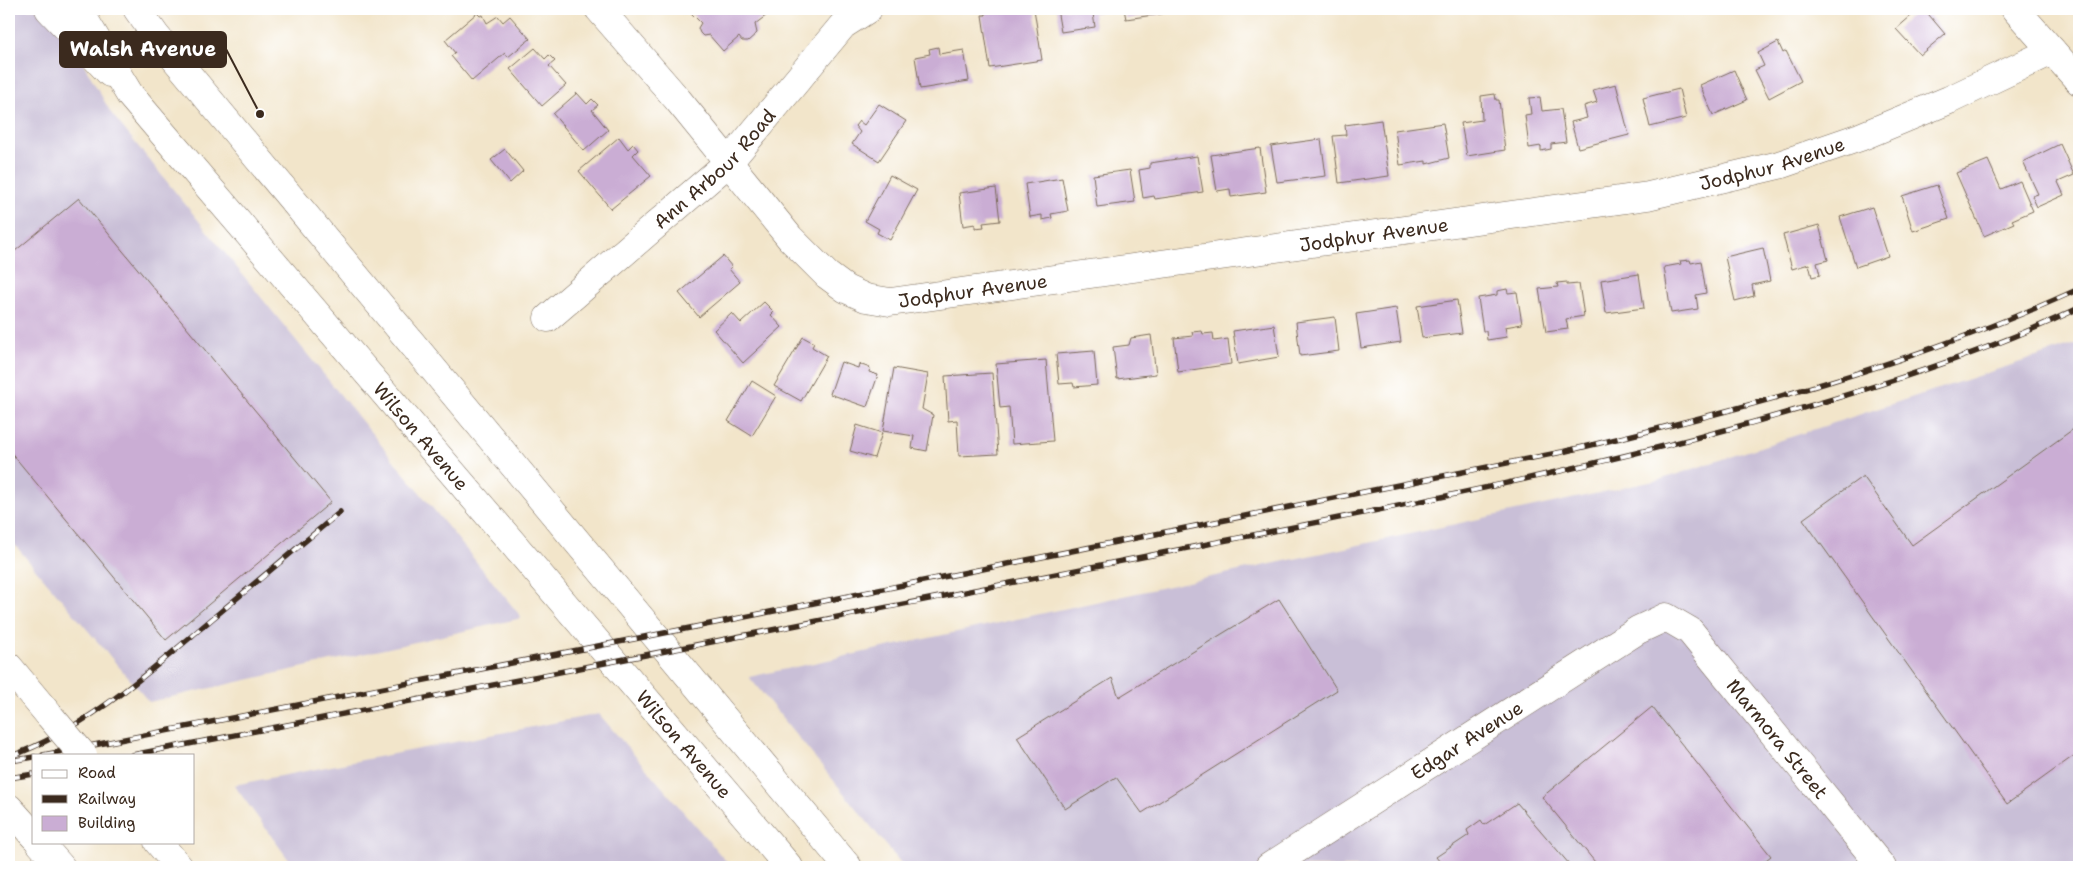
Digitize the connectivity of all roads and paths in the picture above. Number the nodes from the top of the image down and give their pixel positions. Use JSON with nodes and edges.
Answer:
{"nodes":[{"id":1,"x":49,"y":9,"type":"edge"},
{"id":2,"x":78,"y":9,"type":"edge"},
{"id":3,"x":137,"y":9,"type":"edge"},
{"id":4,"x":599,"y":9,"type":"edge"},
{"id":5,"x":868,"y":9,"type":"edge"},
{"id":6,"x":2015,"y":9,"type":"edge"},
{"id":7,"x":841,"y":17,"type":"edge"},
{"id":8,"x":2052,"y":51,"type":"junction"},
{"id":9,"x":2079,"y":81,"type":"edge"},
{"id":10,"x":130,"y":95,"type":"junction"},
{"id":11,"x":729,"y":162,"type":"junction"},
{"id":12,"x":548,"y":318,"type":"dead end"},
{"id":13,"x":1666,"y":617,"type":"joint"},
{"id":14,"x":9,"y":667,"type":"edge"},
{"id":15,"x":82,"y":754,"type":"edge"},
{"id":16,"x":9,"y":808,"type":"edge"},
{"id":17,"x":32,"y":834,"type":"edge"},
{"id":18,"x":41,"y":844,"type":"edge"},
{"id":19,"x":160,"y":844,"type":"edge"},
{"id":20,"x":61,"y":867,"type":"edge"},
{"id":21,"x":179,"y":867,"type":"edge"},
{"id":22,"x":789,"y":867,"type":"edge"},
{"id":23,"x":848,"y":867,"type":"edge"},
{"id":24,"x":1269,"y":867,"type":"edge"},
{"id":25,"x":1882,"y":867,"type":"edge"}],
"edges":[{"from":1,"to":10,"type":"main road","name":"Wilson Avenue"},
{"from":2,"to":10,"type":"main road"},
{"from":3,"to":23,"type":"main road"},
{"from":4,"to":11,"type":"main road","name":"Jodphur Avenue"},
{"from":5,"to":7,"type":"main road","name":"Ann Arbour Road"},
{"from":6,"to":8,"type":"main road"},
{"from":7,"to":11,"type":"main road","name":"Ann Arbour Road"},
{"from":8,"to":9,"type":"main road"},
{"from":8,"to":11,"type":"main road","name":"Jodphur Avenue"},
{"from":10,"to":22,"type":"main road","name":"Wilson Avenue"},
{"from":11,"to":12,"type":"main road","name":"Ann Arbour Road"},
{"from":13,"to":24,"type":"main road","name":"Edgar Avenue"},
{"from":13,"to":25,"type":"main road","name":"Marmora Street"},
{"from":14,"to":15,"type":"main road","bridge":true},
{"from":16,"to":17,"type":"main road"},
{"from":18,"to":20,"type":"main road"},
{"from":19,"to":21,"type":"main road"}]}
